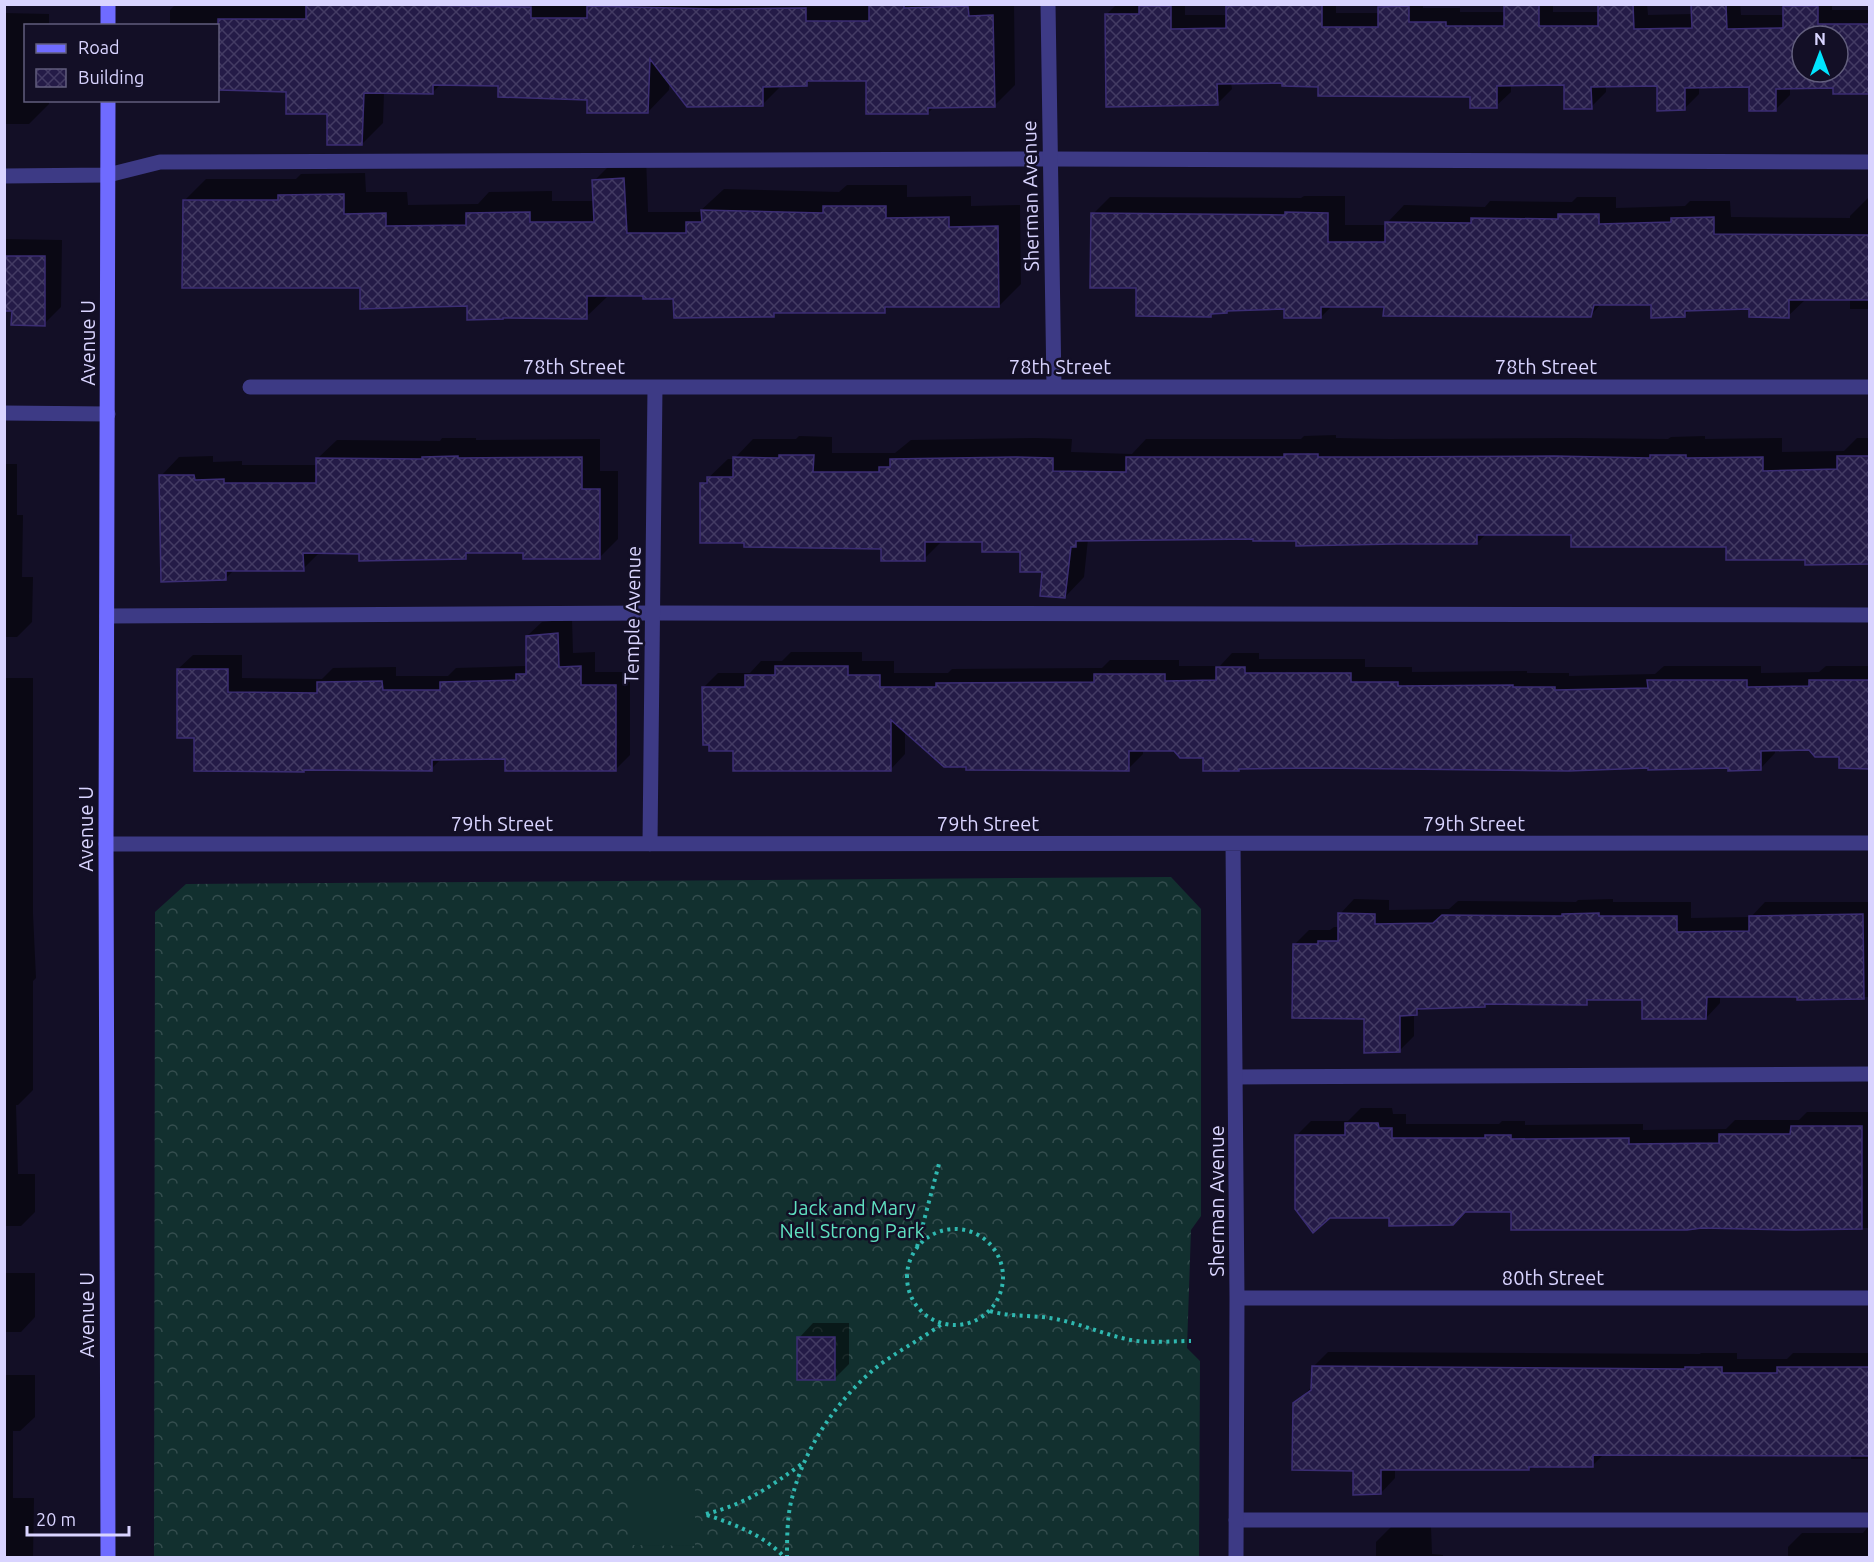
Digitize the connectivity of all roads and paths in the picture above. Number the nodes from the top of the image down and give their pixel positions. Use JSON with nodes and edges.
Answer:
{"nodes":[{"id":1,"x":108,"y":4,"type":"edge"},
{"id":2,"x":1048,"y":4,"type":"edge"},
{"id":3,"x":108,"y":24,"type":"edge"},
{"id":4,"x":108,"y":102,"type":"edge"},
{"id":5,"x":1050,"y":159,"type":"junction"},
{"id":6,"x":1869,"y":162,"type":"edge"},
{"id":7,"x":108,"y":175,"type":"junction"},
{"id":8,"x":4,"y":176,"type":"edge"},
{"id":9,"x":250,"y":387,"type":"dead end"},
{"id":10,"x":656,"y":387,"type":"junction"},
{"id":11,"x":1054,"y":387,"type":"junction"},
{"id":12,"x":1869,"y":387,"type":"edge"},
{"id":13,"x":4,"y":413,"type":"edge"},
{"id":14,"x":108,"y":414,"type":"junction"},
{"id":15,"x":653,"y":613,"type":"junction"},
{"id":16,"x":1869,"y":615,"type":"edge"},
{"id":17,"x":107,"y":616,"type":"junction"},
{"id":18,"x":1869,"y":843,"type":"edge"},
{"id":19,"x":106,"y":844,"type":"junction"},
{"id":20,"x":650,"y":844,"type":"junction"},
{"id":21,"x":1233,"y":844,"type":"junction"},
{"id":22,"x":1869,"y":1074,"type":"edge"},
{"id":23,"x":1236,"y":1077,"type":"junction"},
{"id":24,"x":940,"y":1160,"type":"dead end"},
{"id":25,"x":917,"y":1248,"type":"junction"},
{"id":26,"x":1237,"y":1298,"type":"junction"},
{"id":27,"x":1869,"y":1298,"type":"edge"},
{"id":28,"x":989,"y":1311,"type":"junction"},
{"id":29,"x":943,"y":1323,"type":"junction"},
{"id":30,"x":1191,"y":1341,"type":"dead end"},
{"id":31,"x":803,"y":1463,"type":"junction"},
{"id":32,"x":1236,"y":1520,"type":"junction"},
{"id":33,"x":1869,"y":1520,"type":"edge"},
{"id":34,"x":108,"y":1557,"type":"edge"},
{"id":35,"x":786,"y":1557,"type":"edge"},
{"id":36,"x":1236,"y":1557,"type":"edge"}],
"edges":[{"from":1,"to":3,"type":"street"},
{"from":2,"to":5,"type":"street","name":"Sherman Avenue"},
{"from":4,"to":7,"type":"street","name":"Avenue U"},
{"from":5,"to":6,"type":"street"},
{"from":5,"to":7,"type":"street"},
{"from":5,"to":11,"type":"street","name":"Sherman Avenue"},
{"from":7,"to":8,"type":"street"},
{"from":7,"to":14,"type":"street","name":"Avenue U"},
{"from":9,"to":10,"type":"street","name":"78th Street"},
{"from":10,"to":11,"type":"street","name":"78th Street"},
{"from":10,"to":15,"type":"street","name":"Temple Avenue"},
{"from":11,"to":12,"type":"street","name":"78th Street"},
{"from":13,"to":14,"type":"street"},
{"from":14,"to":17,"type":"street","name":"Avenue U"},
{"from":15,"to":16,"type":"street"},
{"from":15,"to":17,"type":"street"},
{"from":15,"to":20,"type":"street","name":"Temple Avenue"},
{"from":17,"to":19,"type":"street","name":"Avenue U"},
{"from":18,"to":21,"type":"street","name":"79th Street"},
{"from":19,"to":20,"type":"street","name":"79th Street"},
{"from":19,"to":34,"type":"street","name":"Avenue U"},
{"from":20,"to":21,"type":"street","name":"79th Street"},
{"from":21,"to":23,"type":"street","name":"Sherman Avenue"},
{"from":22,"to":23,"type":"street"},
{"from":23,"to":26,"type":"street","name":"Sherman Avenue"},
{"from":24,"to":25,"type":"path"},
{"from":25,"to":28,"type":"path"},
{"from":25,"to":29,"type":"path"},
{"from":26,"to":27,"type":"street","name":"80th Street"},
{"from":26,"to":32,"type":"street","name":"Sherman Avenue"},
{"from":28,"to":29,"type":"path"},
{"from":28,"to":30,"type":"path"},
{"from":29,"to":31,"type":"path"},
{"from":31,"to":35,"type":"path"},
{"from":31,"to":35,"type":"path"},
{"from":32,"to":33,"type":"street"},
{"from":32,"to":36,"type":"street","name":"Sherman Avenue"}]}
